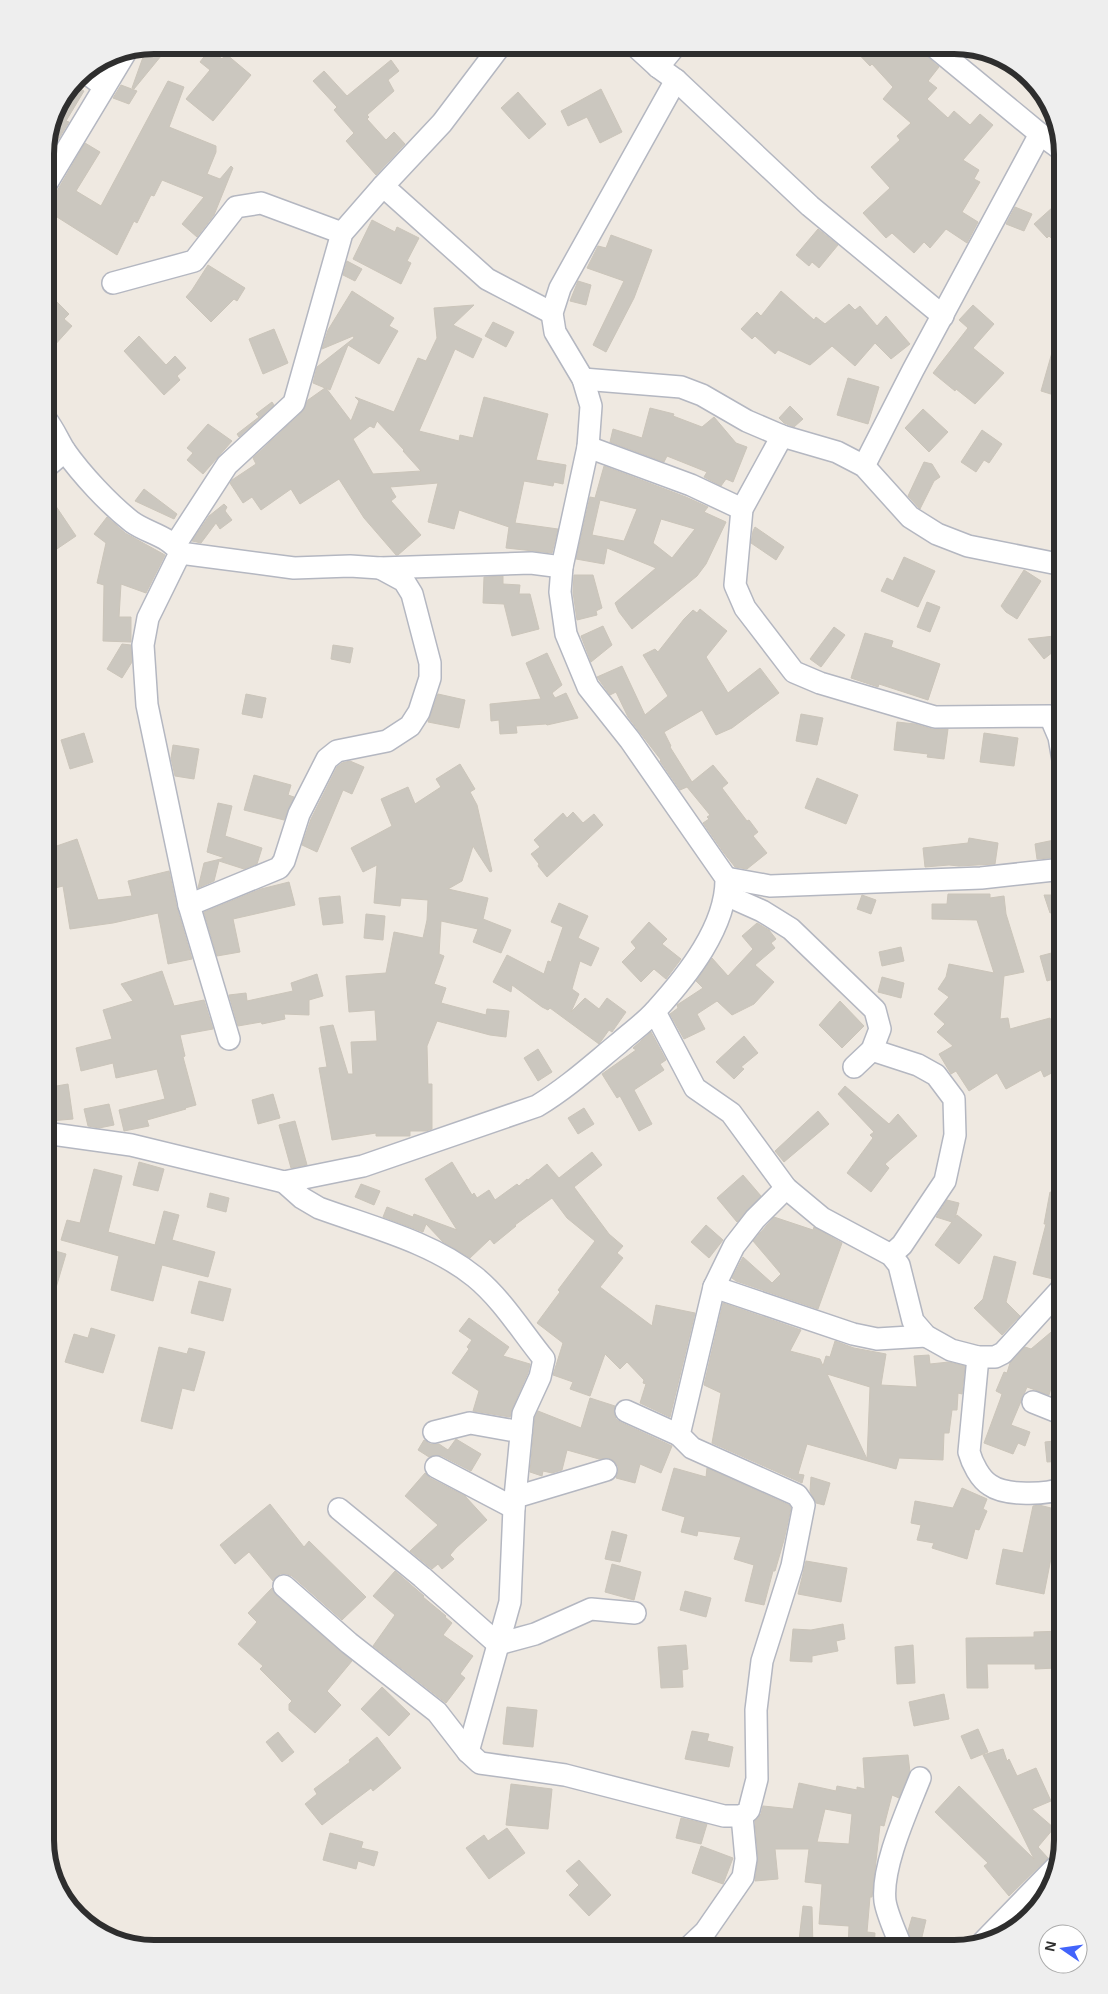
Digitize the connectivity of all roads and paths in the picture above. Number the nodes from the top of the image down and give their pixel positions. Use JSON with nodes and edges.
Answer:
{"nodes":[{"id":1,"x":495,"y":54,"type":"edge"},
{"id":2,"x":644,"y":54,"type":"edge"},
{"id":3,"x":669,"y":54,"type":"edge"},
{"id":4,"x":943,"y":54,"type":"edge"},
{"id":5,"x":121,"y":59,"type":"edge"},
{"id":6,"x":658,"y":67,"type":"junction"},
{"id":7,"x":91,"y":77,"type":"edge"},
{"id":8,"x":676,"y":80,"type":"junction"},
{"id":9,"x":104,"y":86,"type":"junction"},
{"id":10,"x":1040,"y":134,"type":"junction"},
{"id":11,"x":1054,"y":144,"type":"edge"},
{"id":12,"x":54,"y":171,"type":"edge"},
{"id":13,"x":382,"y":186,"type":"junction"},
{"id":14,"x":342,"y":233,"type":"junction"},
{"id":15,"x":113,"y":283,"type":"dead end"},
{"id":16,"x":552,"y":313,"type":"junction"},
{"id":17,"x":943,"y":316,"type":"junction"},
{"id":18,"x":583,"y":379,"type":"junction"},
{"id":19,"x":54,"y":428,"type":"edge"},
{"id":20,"x":782,"y":436,"type":"junction"},
{"id":21,"x":588,"y":447,"type":"junction"},
{"id":22,"x":65,"y":451,"type":"junction"},
{"id":23,"x":54,"y":460,"type":"edge"},
{"id":24,"x":864,"y":466,"type":"junction"},
{"id":25,"x":742,"y":509,"type":"junction"},
{"id":26,"x":177,"y":549,"type":"junction"},
{"id":27,"x":1054,"y":563,"type":"edge"},
{"id":28,"x":562,"y":567,"type":"junction"},
{"id":29,"x":380,"y":568,"type":"junction"},
{"id":30,"x":1054,"y":725,"type":"edge"},
{"id":31,"x":1054,"y":870,"type":"edge"},
{"id":32,"x":726,"y":886,"type":"junction"},
{"id":33,"x":189,"y":905,"type":"junction"},
{"id":34,"x":655,"y":1012,"type":"junction"},
{"id":35,"x":228,"y":1039,"type":"dead end"},
{"id":36,"x":872,"y":1050,"type":"junction"},
{"id":37,"x":854,"y":1067,"type":"dead end"},
{"id":38,"x":54,"y":1134,"type":"edge"},
{"id":39,"x":284,"y":1182,"type":"junction"},
{"id":40,"x":786,"y":1188,"type":"junction"},
{"id":41,"x":891,"y":1254,"type":"junction"},
{"id":42,"x":714,"y":1287,"type":"junction"},
{"id":43,"x":1054,"y":1297,"type":"edge"},
{"id":44,"x":926,"y":1336,"type":"junction"},
{"id":45,"x":978,"y":1357,"type":"junction"},
{"id":46,"x":1033,"y":1402,"type":"dead end"},
{"id":47,"x":1054,"y":1410,"type":"edge"},
{"id":48,"x":626,"y":1411,"type":"dead end"},
{"id":49,"x":434,"y":1432,"type":"dead end"},
{"id":50,"x":521,"y":1432,"type":"junction"},
{"id":51,"x":679,"y":1436,"type":"junction"},
{"id":52,"x":436,"y":1468,"type":"dead end"},
{"id":53,"x":606,"y":1470,"type":"dead end"},
{"id":54,"x":1054,"y":1491,"type":"edge"},
{"id":55,"x":515,"y":1502,"type":"junction"},
{"id":56,"x":339,"y":1509,"type":"dead end"},
{"id":57,"x":284,"y":1586,"type":"dead end"},
{"id":58,"x":635,"y":1613,"type":"dead end"},
{"id":59,"x":498,"y":1644,"type":"junction"},
{"id":60,"x":468,"y":1752,"type":"junction"},
{"id":61,"x":920,"y":1778,"type":"dead end"},
{"id":62,"x":742,"y":1816,"type":"junction"},
{"id":63,"x":1047,"y":1876,"type":"edge"},
{"id":64,"x":992,"y":1933,"type":"edge"},
{"id":65,"x":697,"y":1940,"type":"edge"},
{"id":66,"x":899,"y":1940,"type":"edge"}],
"edges":[{"from":1,"to":13,"type":"street"},
{"from":2,"to":6,"type":"street"},
{"from":3,"to":6,"type":"street"},
{"from":4,"to":10,"type":"street"},
{"from":5,"to":9,"type":"street"},
{"from":6,"to":8,"type":"street"},
{"from":7,"to":9,"type":"street"},
{"from":8,"to":16,"type":"street"},
{"from":8,"to":17,"type":"street"},
{"from":9,"to":12,"type":"street"},
{"from":10,"to":11,"type":"street"},
{"from":10,"to":17,"type":"street"},
{"from":13,"to":14,"type":"street"},
{"from":13,"to":16,"type":"street"},
{"from":14,"to":15,"type":"street"},
{"from":14,"to":26,"type":"street"},
{"from":16,"to":18,"type":"street"},
{"from":17,"to":24,"type":"street"},
{"from":18,"to":20,"type":"street"},
{"from":18,"to":21,"type":"street"},
{"from":19,"to":22,"type":"street"},
{"from":20,"to":24,"type":"street"},
{"from":20,"to":25,"type":"street"},
{"from":21,"to":25,"type":"street"},
{"from":21,"to":28,"type":"street"},
{"from":22,"to":23,"type":"street"},
{"from":22,"to":26,"type":"street"},
{"from":24,"to":27,"type":"street"},
{"from":25,"to":30,"type":"street"},
{"from":26,"to":29,"type":"street"},
{"from":26,"to":33,"type":"street"},
{"from":28,"to":29,"type":"street"},
{"from":28,"to":32,"type":"street"},
{"from":29,"to":33,"type":"street"},
{"from":31,"to":32,"type":"street"},
{"from":32,"to":34,"type":"street"},
{"from":32,"to":36,"type":"street"},
{"from":33,"to":35,"type":"street"},
{"from":34,"to":39,"type":"street"},
{"from":34,"to":40,"type":"street"},
{"from":36,"to":37,"type":"street"},
{"from":36,"to":41,"type":"street"},
{"from":38,"to":39,"type":"street"},
{"from":39,"to":50,"type":"street"},
{"from":40,"to":41,"type":"street"},
{"from":40,"to":42,"type":"street"},
{"from":41,"to":44,"type":"street"},
{"from":42,"to":44,"type":"street"},
{"from":42,"to":51,"type":"street"},
{"from":43,"to":45,"type":"street"},
{"from":44,"to":45,"type":"street"},
{"from":45,"to":54,"type":"street"},
{"from":46,"to":47,"type":"street"},
{"from":48,"to":51,"type":"street"},
{"from":49,"to":50,"type":"street"},
{"from":50,"to":55,"type":"street"},
{"from":51,"to":62,"type":"street"},
{"from":52,"to":55,"type":"street"},
{"from":53,"to":55,"type":"street"},
{"from":55,"to":59,"type":"street"},
{"from":56,"to":59,"type":"street"},
{"from":57,"to":60,"type":"street"},
{"from":58,"to":59,"type":"street"},
{"from":59,"to":60,"type":"street"},
{"from":60,"to":62,"type":"street"},
{"from":61,"to":66,"type":"street"},
{"from":62,"to":65,"type":"street"},
{"from":63,"to":64,"type":"street"}]}
